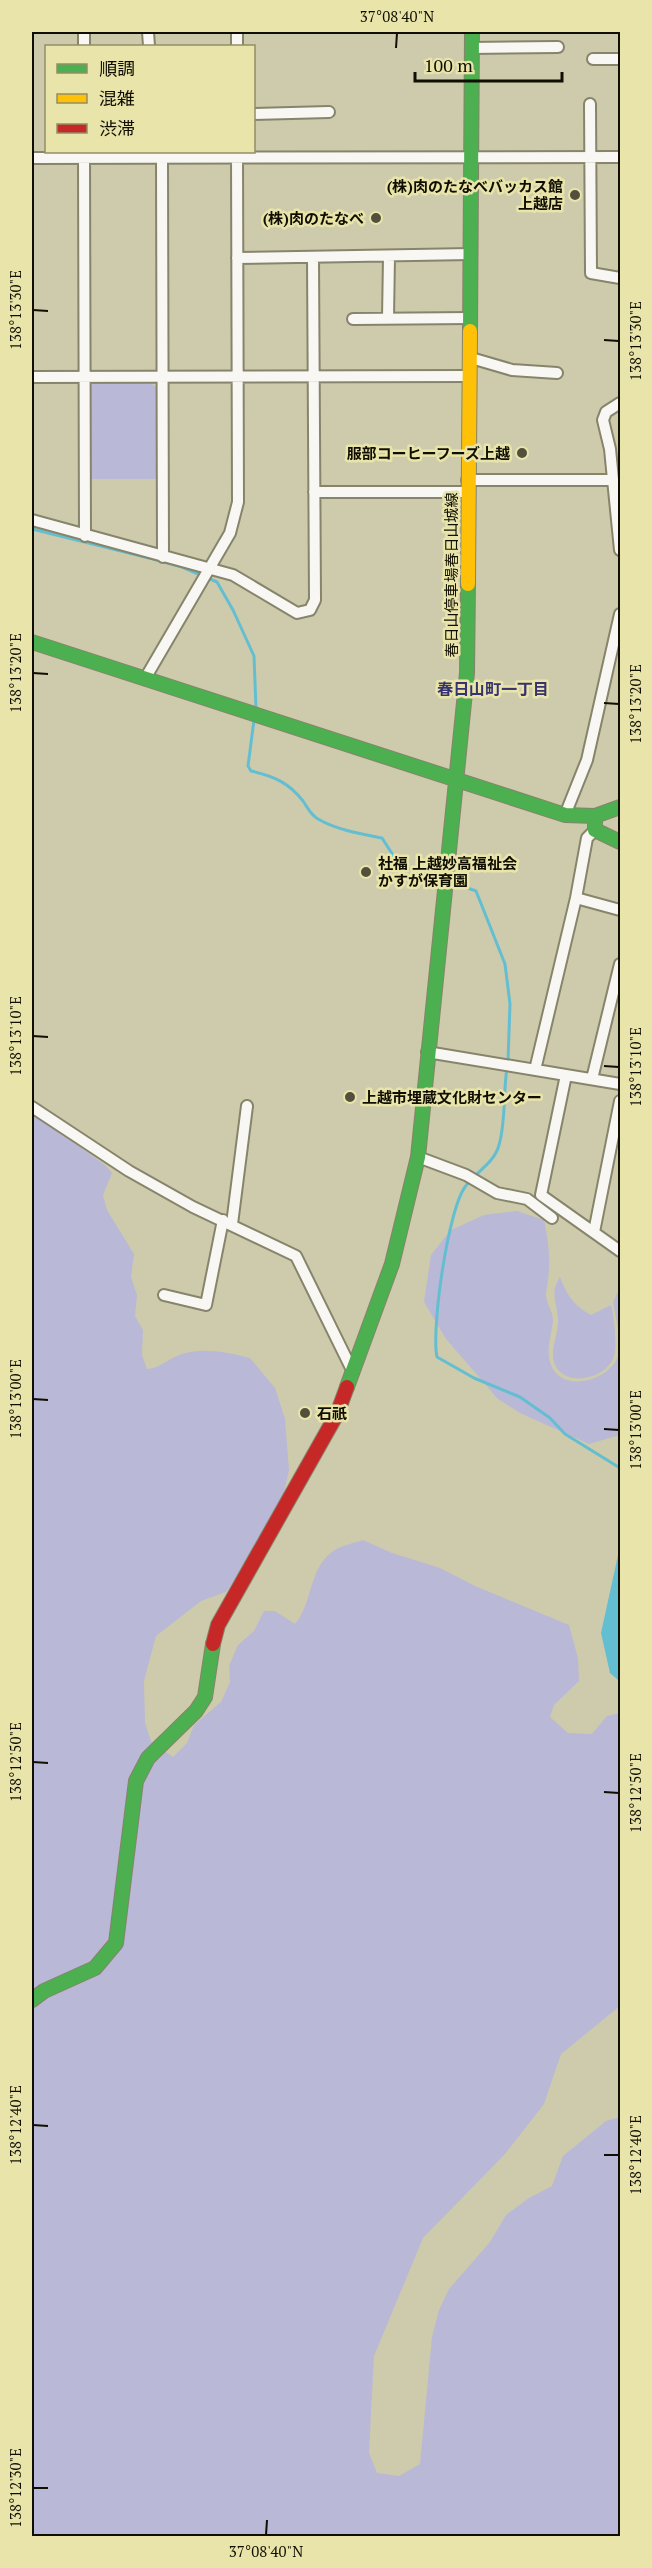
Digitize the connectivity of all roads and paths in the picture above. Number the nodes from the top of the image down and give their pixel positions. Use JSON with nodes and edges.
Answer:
{"nodes":[{"id":1,"x":472,"y":32,"type":"edge"},
{"id":2,"x":558,"y":47,"type":"dead end"},
{"id":3,"x":471,"y":48,"type":"junction"},
{"id":4,"x":593,"y":59,"type":"dead end"},
{"id":5,"x":621,"y":59,"type":"edge"},
{"id":6,"x":590,"y":104,"type":"dead end"},
{"id":7,"x":329,"y":112,"type":"dead end"},
{"id":8,"x":255,"y":114,"type":"edge"},
{"id":9,"x":84,"y":155,"type":"edge"},
{"id":10,"x":237,"y":155,"type":"edge"},
{"id":11,"x":589,"y":157,"type":"junction"},
{"id":12,"x":621,"y":157,"type":"edge"},
{"id":13,"x":32,"y":158,"type":"edge"},
{"id":14,"x":162,"y":158,"type":"junction"},
{"id":15,"x":471,"y":158,"type":"junction"},
{"id":16,"x":471,"y":254,"type":"junction"},
{"id":17,"x":389,"y":257,"type":"junction"},
{"id":18,"x":237,"y":258,"type":"junction"},
{"id":19,"x":313,"y":258,"type":"junction"},
{"id":20,"x":621,"y":278,"type":"edge"},
{"id":21,"x":388,"y":318,"type":"junction"},
{"id":22,"x":471,"y":318,"type":"junction"},
{"id":23,"x":353,"y":319,"type":"dead end"},
{"id":24,"x":471,"y":358,"type":"junction"},
{"id":25,"x":556,"y":373,"type":"dead end"},
{"id":26,"x":237,"y":375,"type":"junction"},
{"id":27,"x":312,"y":375,"type":"junction"},
{"id":28,"x":84,"y":376,"type":"junction"},
{"id":29,"x":162,"y":376,"type":"junction"},
{"id":30,"x":470,"y":376,"type":"junction"},
{"id":31,"x":32,"y":377,"type":"edge"},
{"id":32,"x":621,"y":403,"type":"edge"},
{"id":33,"x":615,"y":448,"type":"edge"},
{"id":34,"x":613,"y":480,"type":"junction"},
{"id":35,"x":467,"y":486,"type":"junction"},
{"id":36,"x":314,"y":492,"type":"junction"},
{"id":37,"x":32,"y":520,"type":"edge"},
{"id":38,"x":620,"y":529,"type":"edge"},
{"id":39,"x":85,"y":536,"type":"junction"},
{"id":40,"x":621,"y":550,"type":"edge"},
{"id":41,"x":163,"y":557,"type":"junction"},
{"id":42,"x":209,"y":568,"type":"junction"},
{"id":43,"x":621,"y":614,"type":"edge"},
{"id":44,"x":620,"y":622,"type":"edge"},
{"id":45,"x":32,"y":642,"type":"edge"},
{"id":46,"x":146,"y":677,"type":"junction"},
{"id":47,"x":456,"y":779,"type":"junction"},
{"id":48,"x":621,"y":807,"type":"edge"},
{"id":49,"x":565,"y":815,"type":"junction"},
{"id":50,"x":595,"y":823,"type":"junction"},
{"id":51,"x":621,"y":842,"type":"edge"},
{"id":52,"x":576,"y":898,"type":"junction"},
{"id":53,"x":621,"y":910,"type":"edge"},
{"id":54,"x":621,"y":964,"type":"edge"},
{"id":55,"x":428,"y":1052,"type":"junction"},
{"id":56,"x":535,"y":1070,"type":"junction"},
{"id":57,"x":566,"y":1075,"type":"junction"},
{"id":58,"x":592,"y":1079,"type":"junction"},
{"id":59,"x":621,"y":1084,"type":"edge"},
{"id":60,"x":621,"y":1101,"type":"edge"},
{"id":61,"x":247,"y":1106,"type":"dead end"},
{"id":62,"x":32,"y":1107,"type":"edge"},
{"id":63,"x":418,"y":1157,"type":"junction"},
{"id":64,"x":552,"y":1218,"type":"dead end"},
{"id":65,"x":228,"y":1222,"type":"junction"},
{"id":66,"x":594,"y":1232,"type":"junction"},
{"id":67,"x":621,"y":1251,"type":"edge"},
{"id":68,"x":164,"y":1295,"type":"dead end"},
{"id":69,"x":353,"y":1372,"type":"junction"},
{"id":70,"x":32,"y":2000,"type":"edge"}],
"edges":[{"from":1,"to":3,"type":"street","name":"春日山停車場春日山城線"},
{"from":2,"to":3,"type":"street"},
{"from":3,"to":15,"type":"street","name":"春日山停車場春日山城線"},
{"from":4,"to":5,"type":"street"},
{"from":6,"to":11,"type":"street"},
{"from":7,"to":8,"type":"street"},
{"from":9,"to":13,"type":"street"},
{"from":9,"to":14,"type":"street"},
{"from":9,"to":28,"type":"street"},
{"from":10,"to":14,"type":"street"},
{"from":10,"to":15,"type":"street"},
{"from":10,"to":18,"type":"street"},
{"from":11,"to":12,"type":"street"},
{"from":11,"to":15,"type":"street"},
{"from":11,"to":20,"type":"street"},
{"from":14,"to":29,"type":"street"},
{"from":15,"to":16,"type":"street","name":"春日山停車場春日山城線"},
{"from":16,"to":17,"type":"street"},
{"from":16,"to":22,"type":"street","name":"春日山停車場春日山城線"},
{"from":17,"to":19,"type":"street"},
{"from":17,"to":21,"type":"street"},
{"from":18,"to":19,"type":"street"},
{"from":18,"to":26,"type":"street"},
{"from":19,"to":27,"type":"street"},
{"from":21,"to":22,"type":"street"},
{"from":21,"to":23,"type":"street"},
{"from":22,"to":24,"type":"street","name":"春日山停車場春日山城線"},
{"from":24,"to":25,"type":"street"},
{"from":24,"to":30,"type":"street","name":"春日山停車場春日山城線"},
{"from":26,"to":27,"type":"street"},
{"from":26,"to":29,"type":"street"},
{"from":26,"to":42,"type":"street"},
{"from":27,"to":30,"type":"street"},
{"from":27,"to":36,"type":"street"},
{"from":28,"to":29,"type":"street"},
{"from":28,"to":31,"type":"street"},
{"from":28,"to":39,"type":"street"},
{"from":29,"to":41,"type":"street"},
{"from":30,"to":35,"type":"street","name":"春日山停車場春日山城線"},
{"from":32,"to":33,"type":"street"},
{"from":33,"to":34,"type":"street"},
{"from":34,"to":35,"type":"street"},
{"from":34,"to":38,"type":"street"},
{"from":35,"to":36,"type":"street"},
{"from":35,"to":47,"type":"street","name":"春日山停車場春日山城線"},
{"from":36,"to":42,"type":"street"},
{"from":37,"to":39,"type":"street"},
{"from":38,"to":40,"type":"street"},
{"from":39,"to":41,"type":"street"},
{"from":41,"to":42,"type":"street"},
{"from":42,"to":46,"type":"street"},
{"from":43,"to":44,"type":"street"},
{"from":44,"to":49,"type":"street"},
{"from":45,"to":46,"type":"street"},
{"from":46,"to":47,"type":"street"},
{"from":47,"to":49,"type":"street"},
{"from":47,"to":55,"type":"street","name":"春日山停車場春日山城線"},
{"from":48,"to":50,"type":"street"},
{"from":49,"to":50,"type":"street"},
{"from":50,"to":51,"type":"street"},
{"from":50,"to":52,"type":"street"},
{"from":52,"to":53,"type":"street"},
{"from":52,"to":56,"type":"street"},
{"from":54,"to":58,"type":"street"},
{"from":55,"to":56,"type":"street"},
{"from":55,"to":63,"type":"street","name":"春日山停車場春日山城線"},
{"from":56,"to":57,"type":"street"},
{"from":57,"to":58,"type":"street"},
{"from":57,"to":66,"type":"street"},
{"from":58,"to":59,"type":"street"},
{"from":60,"to":66,"type":"street"},
{"from":61,"to":65,"type":"street"},
{"from":62,"to":65,"type":"street"},
{"from":63,"to":64,"type":"street"},
{"from":63,"to":69,"type":"street","name":"春日山停車場春日山城線"},
{"from":65,"to":68,"type":"street"},
{"from":65,"to":69,"type":"street"},
{"from":66,"to":67,"type":"street"},
{"from":69,"to":70,"type":"street","name":"春日山停車場春日山城線"}]}
